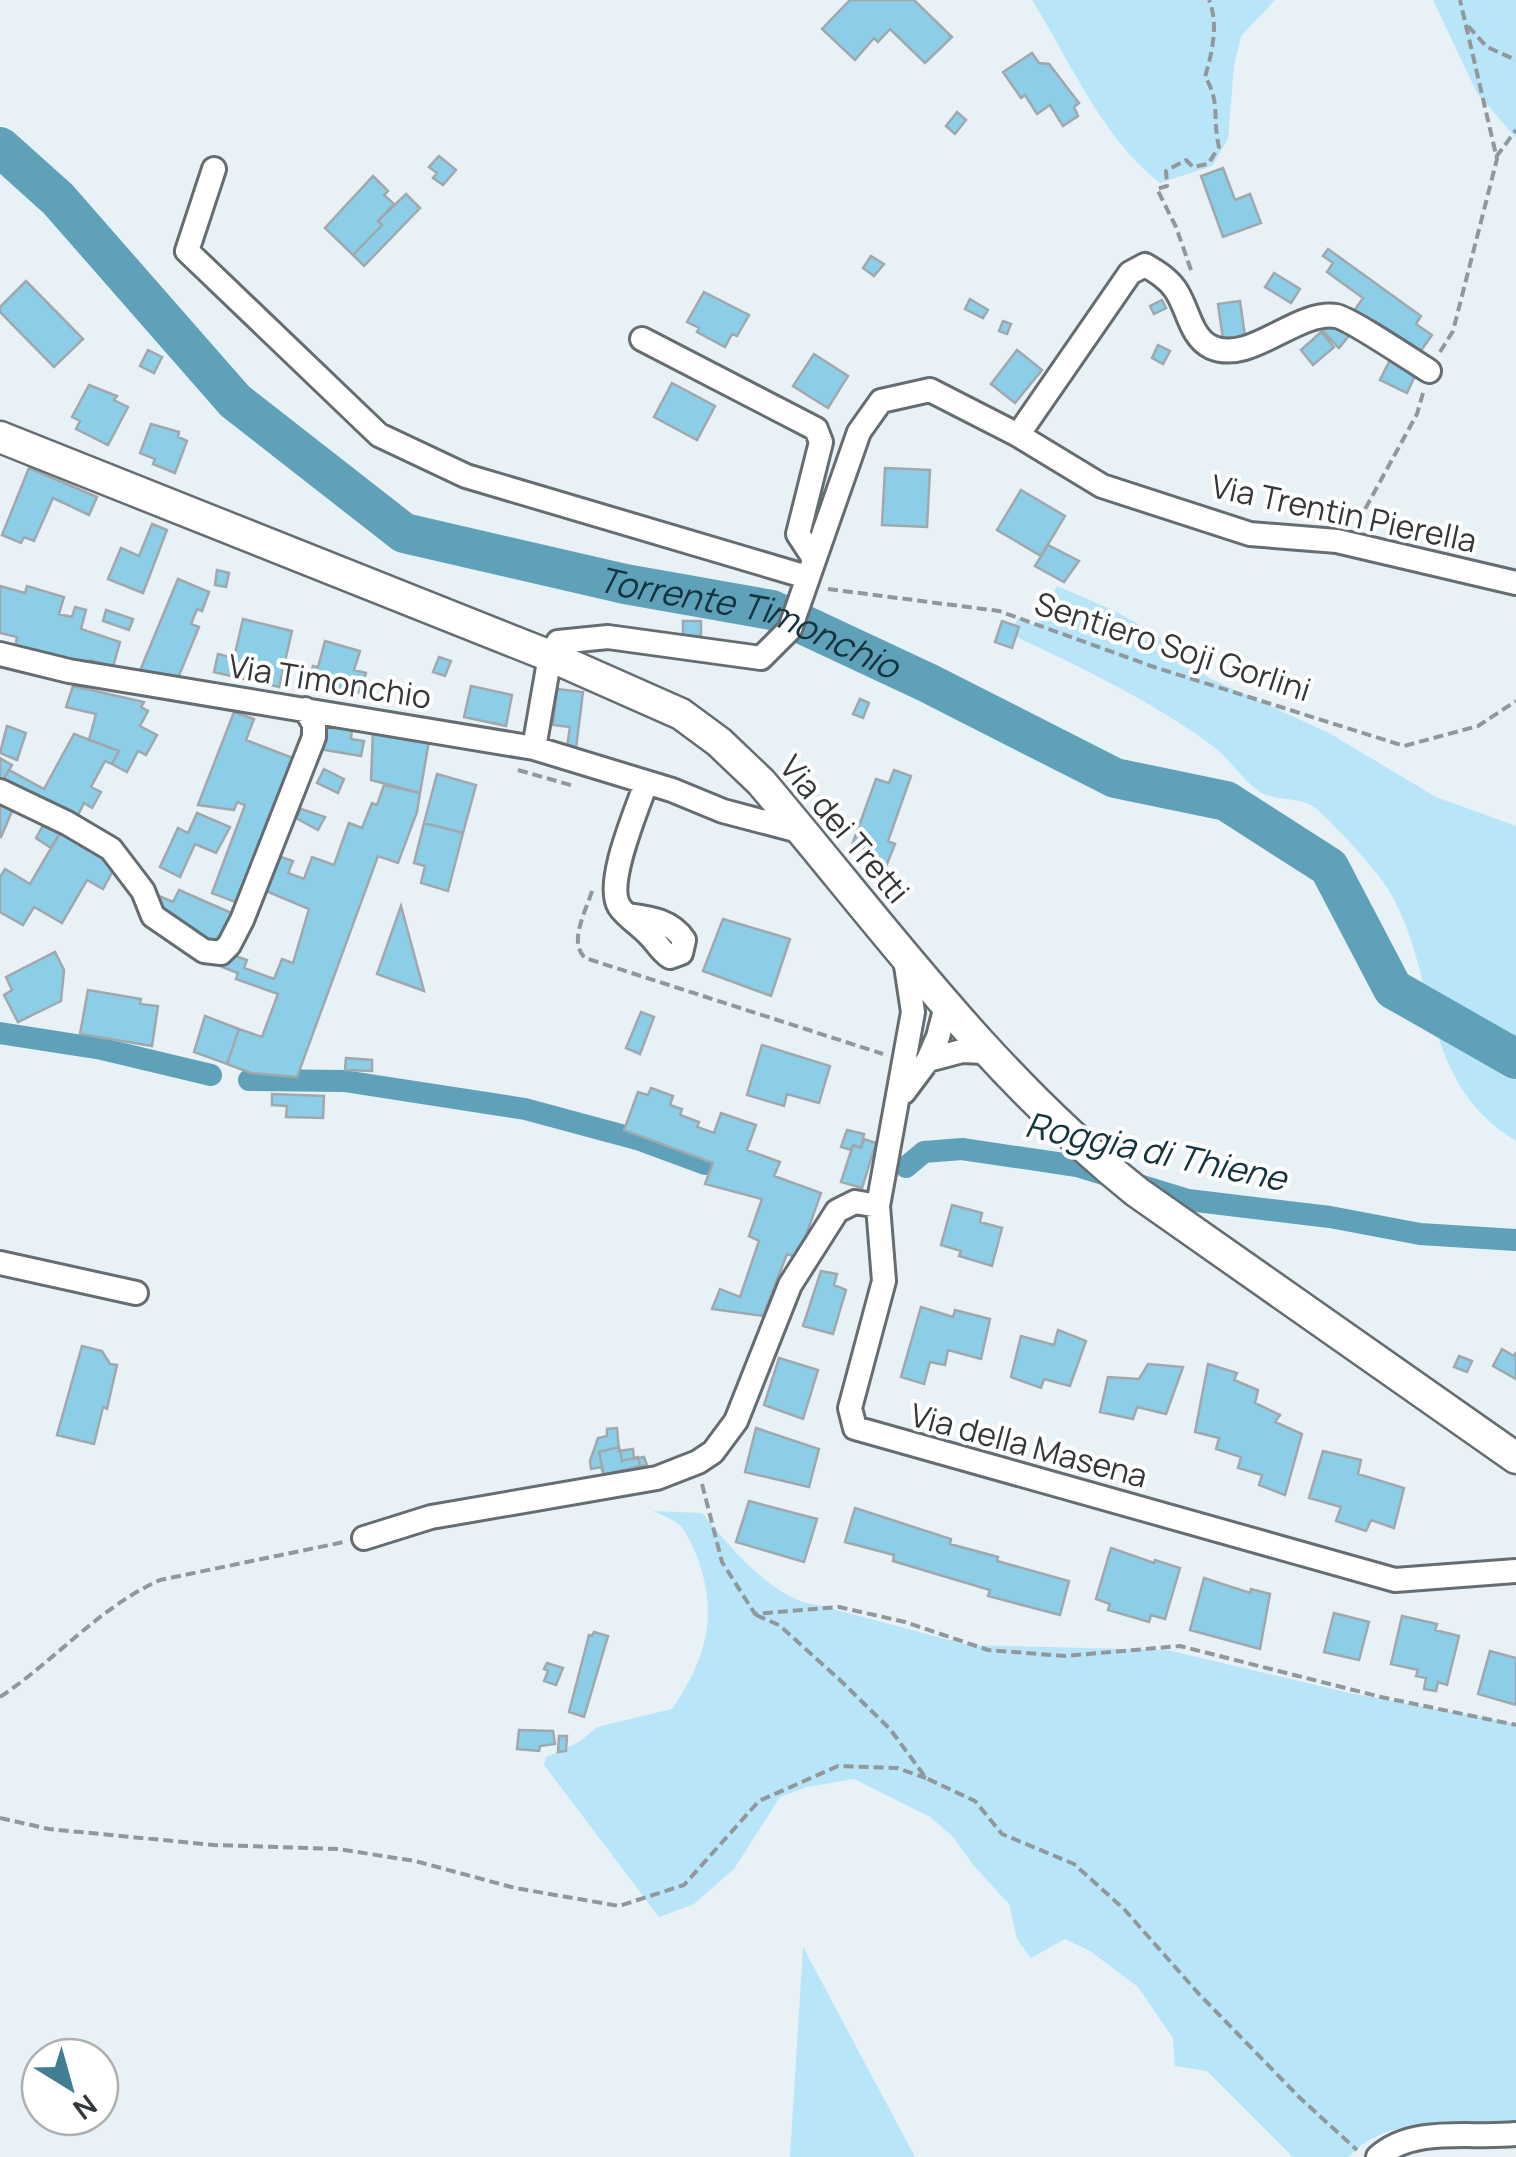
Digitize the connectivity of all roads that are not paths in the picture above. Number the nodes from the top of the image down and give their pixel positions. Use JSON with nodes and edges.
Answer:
{"nodes":[{"id":1,"x":214,"y":168,"type":"dead end"},
{"id":2,"x":642,"y":338,"type":"dead end"},
{"id":3,"x":1430,"y":371,"type":"road end"},
{"id":4,"x":1018,"y":434,"type":"junction"},
{"id":5,"x":0,"y":437,"type":"edge"},
{"id":6,"x":806,"y":578,"type":"junction"},
{"id":7,"x":1516,"y":582,"type":"edge"},
{"id":8,"x":0,"y":654,"type":"edge"},
{"id":9,"x":550,"y":656,"type":"junction"},
{"id":10,"x":306,"y":709,"type":"junction"},
{"id":11,"x":534,"y":748,"type":"junction"},
{"id":12,"x":646,"y":783,"type":"junction"},
{"id":13,"x":0,"y":791,"type":"edge"},
{"id":14,"x":803,"y":832,"type":"junction"},
{"id":15,"x":627,"y":914,"type":"dead end"},
{"id":16,"x":904,"y":956,"type":"junction"},
{"id":17,"x":946,"y":1006,"type":"junction"},
{"id":18,"x":984,"y":1052,"type":"junction"},
{"id":19,"x":928,"y":1060,"type":"junction"},
{"id":20,"x":904,"y":1066,"type":"junction"},
{"id":21,"x":899,"y":1100,"type":"junction"},
{"id":22,"x":878,"y":1206,"type":"junction"},
{"id":23,"x":0,"y":1263,"type":"edge"},
{"id":24,"x":136,"y":1292,"type":"dead end"},
{"id":25,"x":1516,"y":1458,"type":"edge"},
{"id":26,"x":364,"y":1538,"type":"road end"},
{"id":27,"x":1516,"y":1571,"type":"edge"},
{"id":28,"x":1516,"y":2134,"type":"edge"},
{"id":29,"x":1378,"y":2157,"type":"edge"}],
"edges":[{"from":1,"to":6,"type":"street"},
{"from":2,"to":6,"type":"street","name":"Via Trentin Pierella"},
{"from":3,"to":4,"type":"street"},
{"from":4,"to":6,"type":"street","name":"Via Trentin Pierella"},
{"from":4,"to":7,"type":"street","name":"Via Trentin Pierella"},
{"from":5,"to":9,"type":"street","name":"Via dei Tretti"},
{"from":6,"to":9,"type":"street","name":"Via Trentin Pierella"},
{"from":8,"to":10,"type":"street","name":"Via Timonchio"},
{"from":9,"to":11,"type":"street"},
{"from":9,"to":14,"type":"street","name":"Via dei Tretti"},
{"from":10,"to":11,"type":"street","name":"Via Timonchio"},
{"from":10,"to":13,"type":"street"},
{"from":11,"to":12,"type":"street","name":"Via Timonchio"},
{"from":12,"to":14,"type":"street","name":"Via Timonchio"},
{"from":12,"to":15,"type":"street"},
{"from":14,"to":16,"type":"street","name":"Via dei Tretti"},
{"from":16,"to":17,"type":"street","name":"Via dei Tretti"},
{"from":16,"to":20,"type":"street","name":"Via della Masena"},
{"from":17,"to":18,"type":"street","name":"Via dei Tretti"},
{"from":17,"to":19,"type":"street","name":"Via della Masena"},
{"from":17,"to":20,"type":"street","name":"Via della Masena"},
{"from":18,"to":19,"type":"street"},
{"from":18,"to":25,"type":"street","name":"Via dei Tretti"},
{"from":19,"to":21,"type":"street","name":"Via della Masena"},
{"from":20,"to":21,"type":"street","name":"Via della Masena"},
{"from":21,"to":22,"type":"street","name":"Via della Masena"},
{"from":22,"to":26,"type":"street"},
{"from":22,"to":27,"type":"street","name":"Via della Masena"},
{"from":23,"to":24,"type":"street"},
{"from":28,"to":29,"type":"street"}]}
